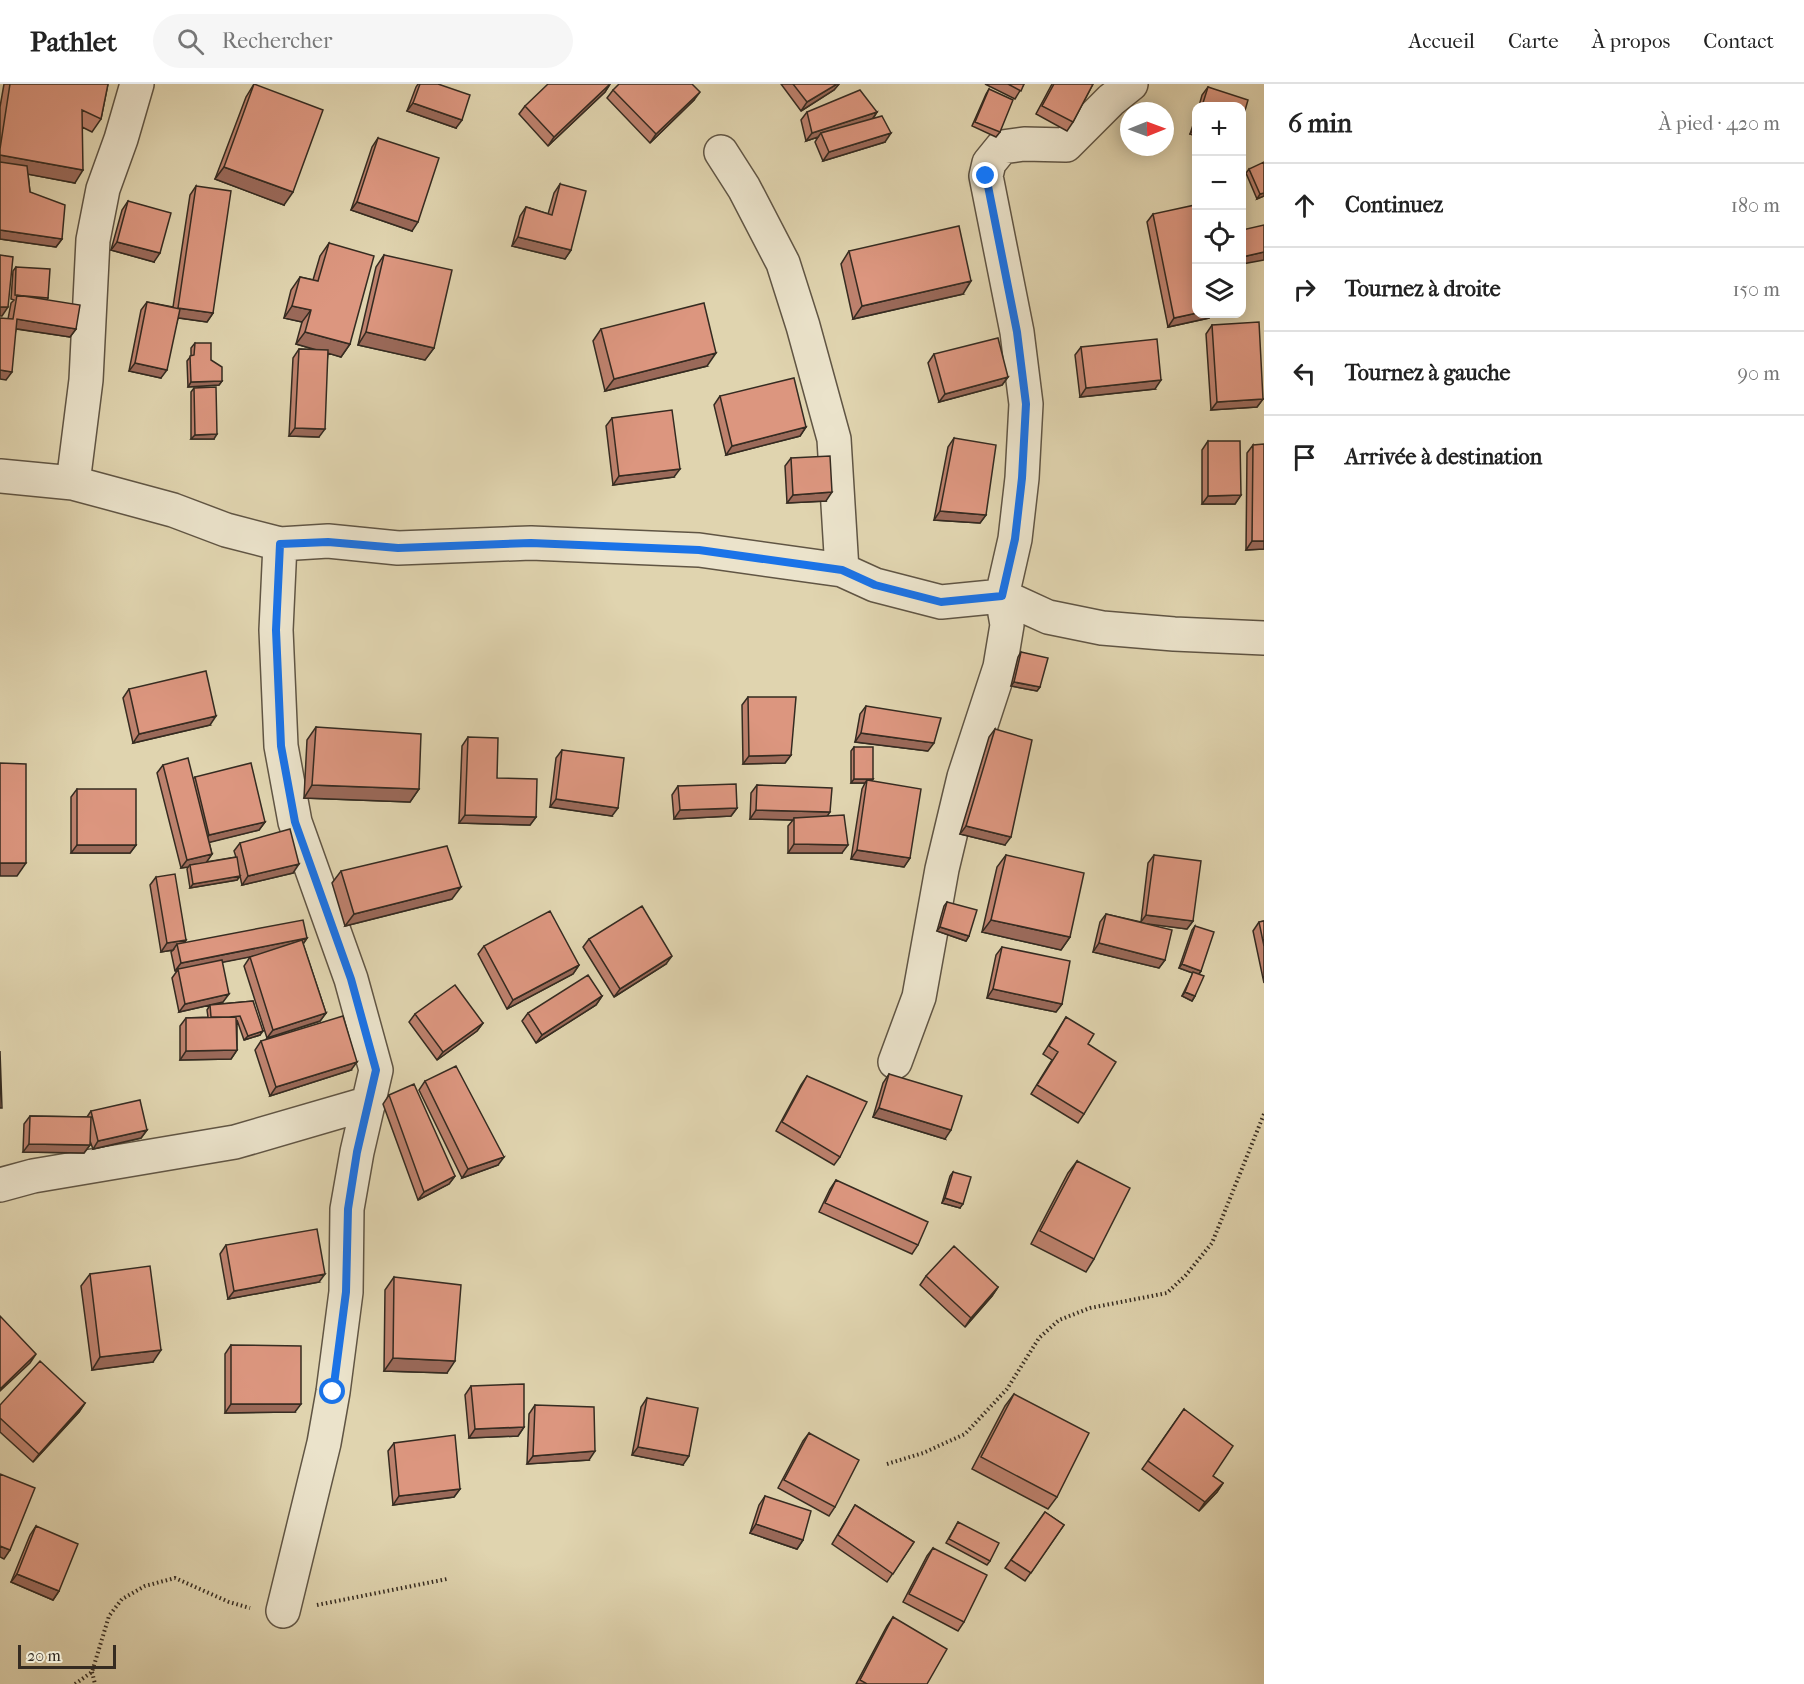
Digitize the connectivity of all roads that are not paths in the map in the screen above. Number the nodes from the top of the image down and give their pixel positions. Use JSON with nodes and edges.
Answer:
{"nodes":[{"id":1,"x":137,"y":84,"type":"edge"},
{"id":2,"x":1131,"y":84,"type":"edge"},
{"id":3,"x":721,"y":152,"type":"dead end"},
{"id":4,"x":0,"y":476,"type":"edge"},
{"id":5,"x":73,"y":483,"type":"junction"},
{"id":6,"x":280,"y":544,"type":"junction"},
{"id":7,"x":842,"y":570,"type":"junction"},
{"id":8,"x":1002,"y":596,"type":"junction"},
{"id":9,"x":1264,"y":638,"type":"edge"},
{"id":10,"x":895,"y":1062,"type":"dead end"},
{"id":11,"x":369,"y":1103,"type":"junction"},
{"id":12,"x":0,"y":1185,"type":"edge"},
{"id":13,"x":284,"y":1611,"type":"road end"}],
"edges":[{"from":1,"to":5,"type":"street"},
{"from":2,"to":8,"type":"street"},
{"from":3,"to":7,"type":"street"},
{"from":4,"to":5,"type":"street"},
{"from":5,"to":6,"type":"street"},
{"from":6,"to":7,"type":"street"},
{"from":6,"to":11,"type":"street"},
{"from":7,"to":8,"type":"street"},
{"from":8,"to":9,"type":"street"},
{"from":8,"to":10,"type":"street"},
{"from":11,"to":12,"type":"street"},
{"from":11,"to":13,"type":"street"}]}
